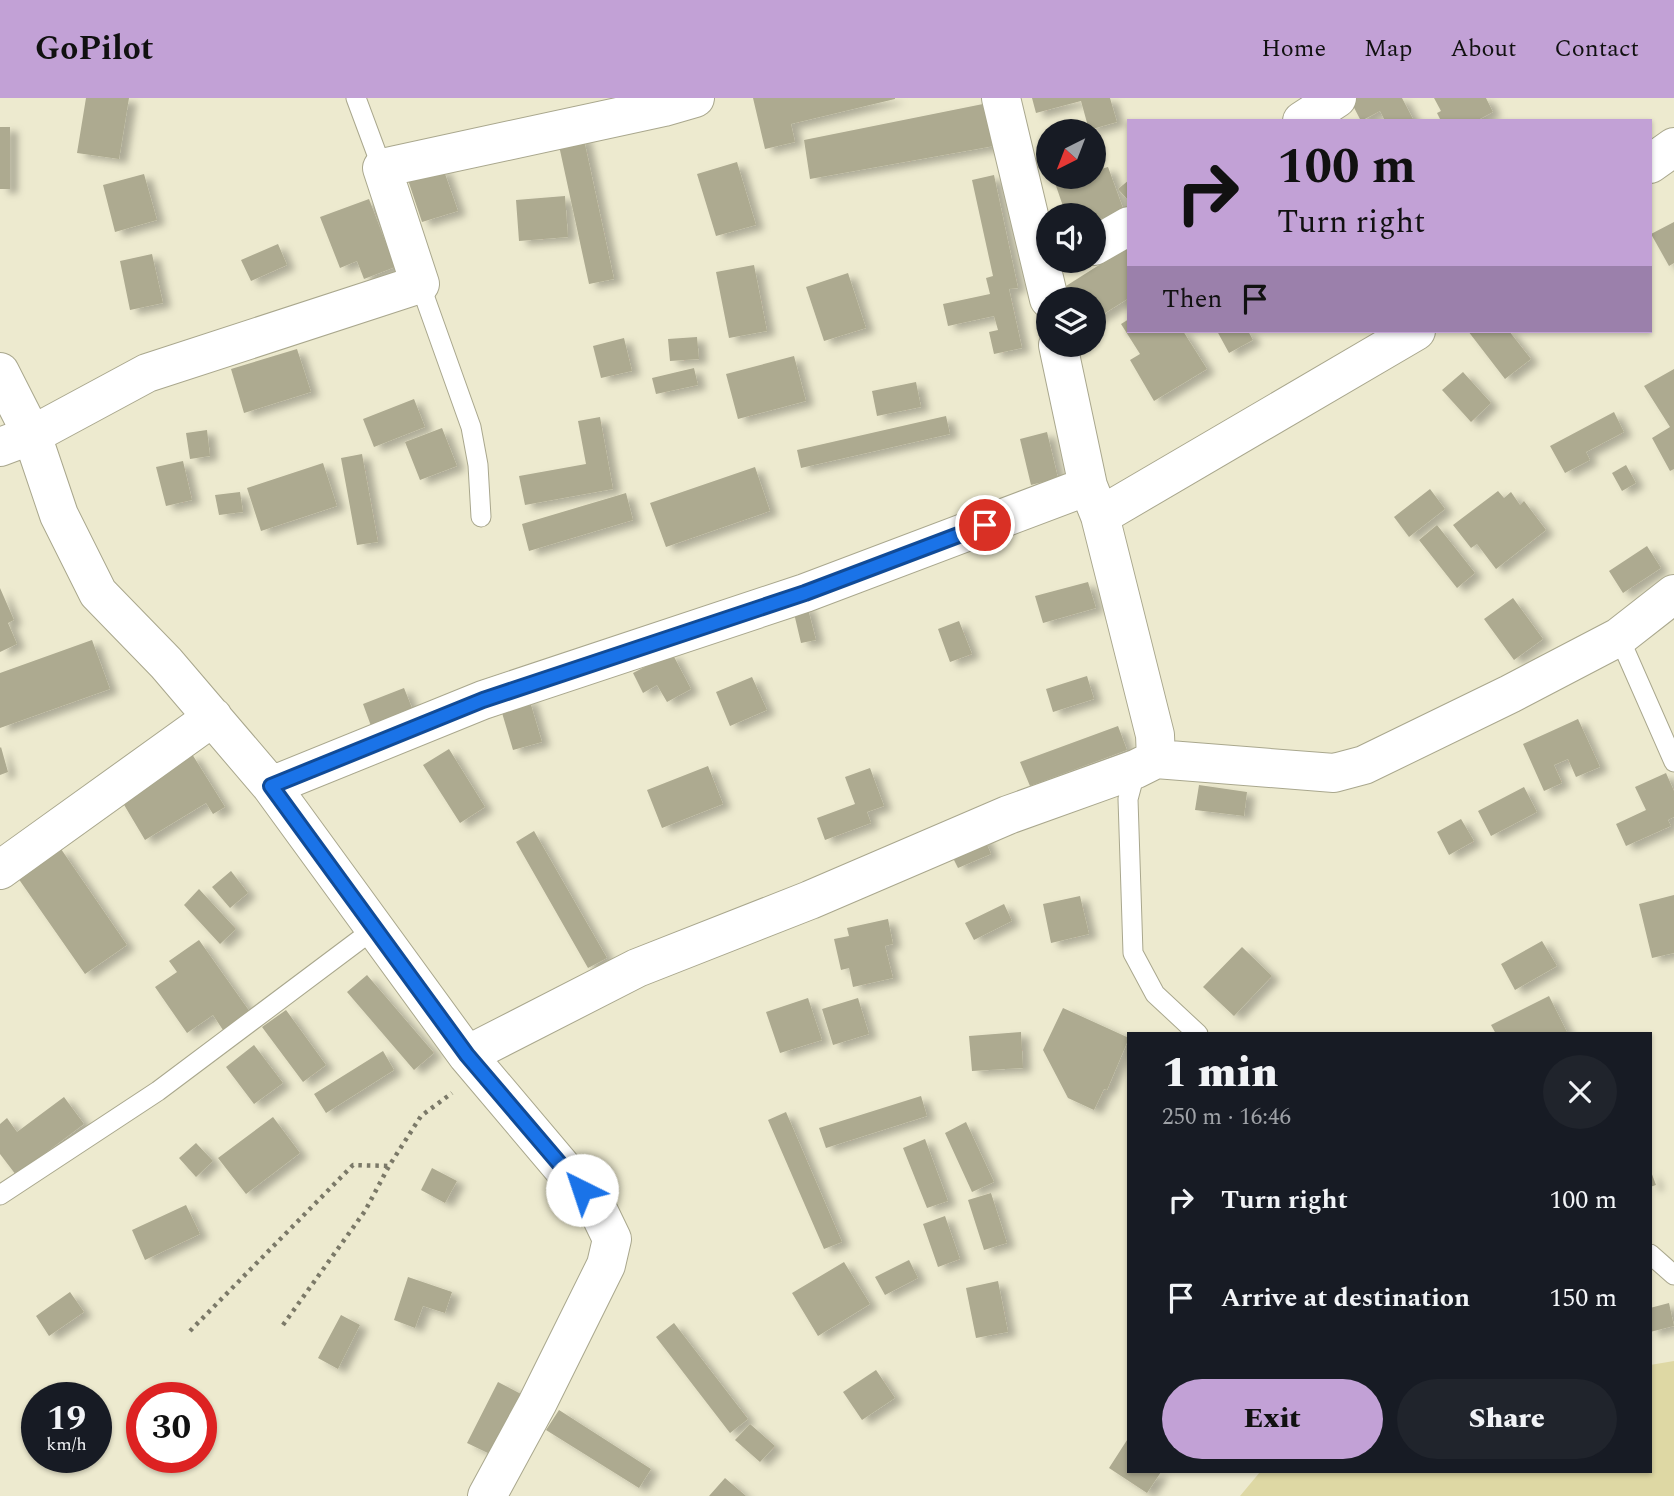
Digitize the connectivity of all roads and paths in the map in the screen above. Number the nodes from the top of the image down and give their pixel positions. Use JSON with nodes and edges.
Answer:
{"nodes":[{"id":1,"x":356,"y":98,"type":"edge"},
{"id":2,"x":695,"y":98,"type":"edge"},
{"id":3,"x":1001,"y":98,"type":"edge"},
{"id":4,"x":1337,"y":98,"type":"edge"},
{"id":5,"x":1305,"y":119,"type":"edge"},
{"id":6,"x":1674,"y":147,"type":"edge"},
{"id":7,"x":1652,"y":163,"type":"edge"},
{"id":8,"x":382,"y":168,"type":"junction"},
{"id":9,"x":1127,"y":227,"type":"edge"},
{"id":10,"x":1106,"y":239,"type":"edge"},
{"id":11,"x":1054,"y":278,"type":"edge"},
{"id":12,"x":420,"y":284,"type":"junction"},
{"id":13,"x":1412,"y":333,"type":"edge"},
{"id":14,"x":1061,"y":357,"type":"edge"},
{"id":15,"x":0,"y":372,"type":"edge"},
{"id":16,"x":16,"y":441,"type":"edge"},
{"id":17,"x":1094,"y":501,"type":"junction"},
{"id":18,"x":481,"y":517,"type":"dead end"},
{"id":19,"x":1674,"y":594,"type":"edge"},
{"id":20,"x":1619,"y":637,"type":"junction"},
{"id":21,"x":213,"y":717,"type":"junction"},
{"id":22,"x":1674,"y":762,"type":"edge"},
{"id":23,"x":1146,"y":764,"type":"junction"},
{"id":24,"x":271,"y":786,"type":"junction"},
{"id":25,"x":0,"y":870,"type":"edge"},
{"id":26,"x":374,"y":929,"type":"junction"},
{"id":27,"x":1196,"y":1032,"type":"edge"},
{"id":28,"x":474,"y":1063,"type":"junction"},
{"id":29,"x":389,"y":1166,"type":"junction"},
{"id":30,"x":0,"y":1195,"type":"edge"},
{"id":31,"x":1652,"y":1257,"type":"edge"},
{"id":32,"x":1674,"y":1275,"type":"edge"},
{"id":33,"x":283,"y":1325,"type":"dead end"},
{"id":34,"x":190,"y":1331,"type":"dead end"},
{"id":35,"x":487,"y":1496,"type":"edge"}],
"edges":[{"from":1,"to":8,"type":"lane"},
{"from":2,"to":8,"type":"street"},
{"from":3,"to":11,"type":"street"},
{"from":4,"to":5,"type":"street"},
{"from":6,"to":7,"type":"street"},
{"from":8,"to":12,"type":"street"},
{"from":9,"to":10,"type":"street"},
{"from":12,"to":16,"type":"street"},
{"from":12,"to":18,"type":"lane"},
{"from":13,"to":17,"type":"street"},
{"from":14,"to":17,"type":"street"},
{"from":15,"to":16,"type":"street"},
{"from":16,"to":21,"type":"street"},
{"from":17,"to":23,"type":"street"},
{"from":17,"to":24,"type":"street"},
{"from":19,"to":20,"type":"street"},
{"from":20,"to":22,"type":"lane"},
{"from":20,"to":23,"type":"street"},
{"from":21,"to":24,"type":"street"},
{"from":21,"to":25,"type":"street"},
{"from":23,"to":27,"type":"lane"},
{"from":23,"to":28,"type":"street"},
{"from":24,"to":26,"type":"street"},
{"from":26,"to":28,"type":"street"},
{"from":26,"to":30,"type":"lane"},
{"from":28,"to":29,"type":"path"},
{"from":28,"to":35,"type":"street"},
{"from":29,"to":33,"type":"path"},
{"from":29,"to":34,"type":"path"},
{"from":31,"to":32,"type":"lane"}]}
